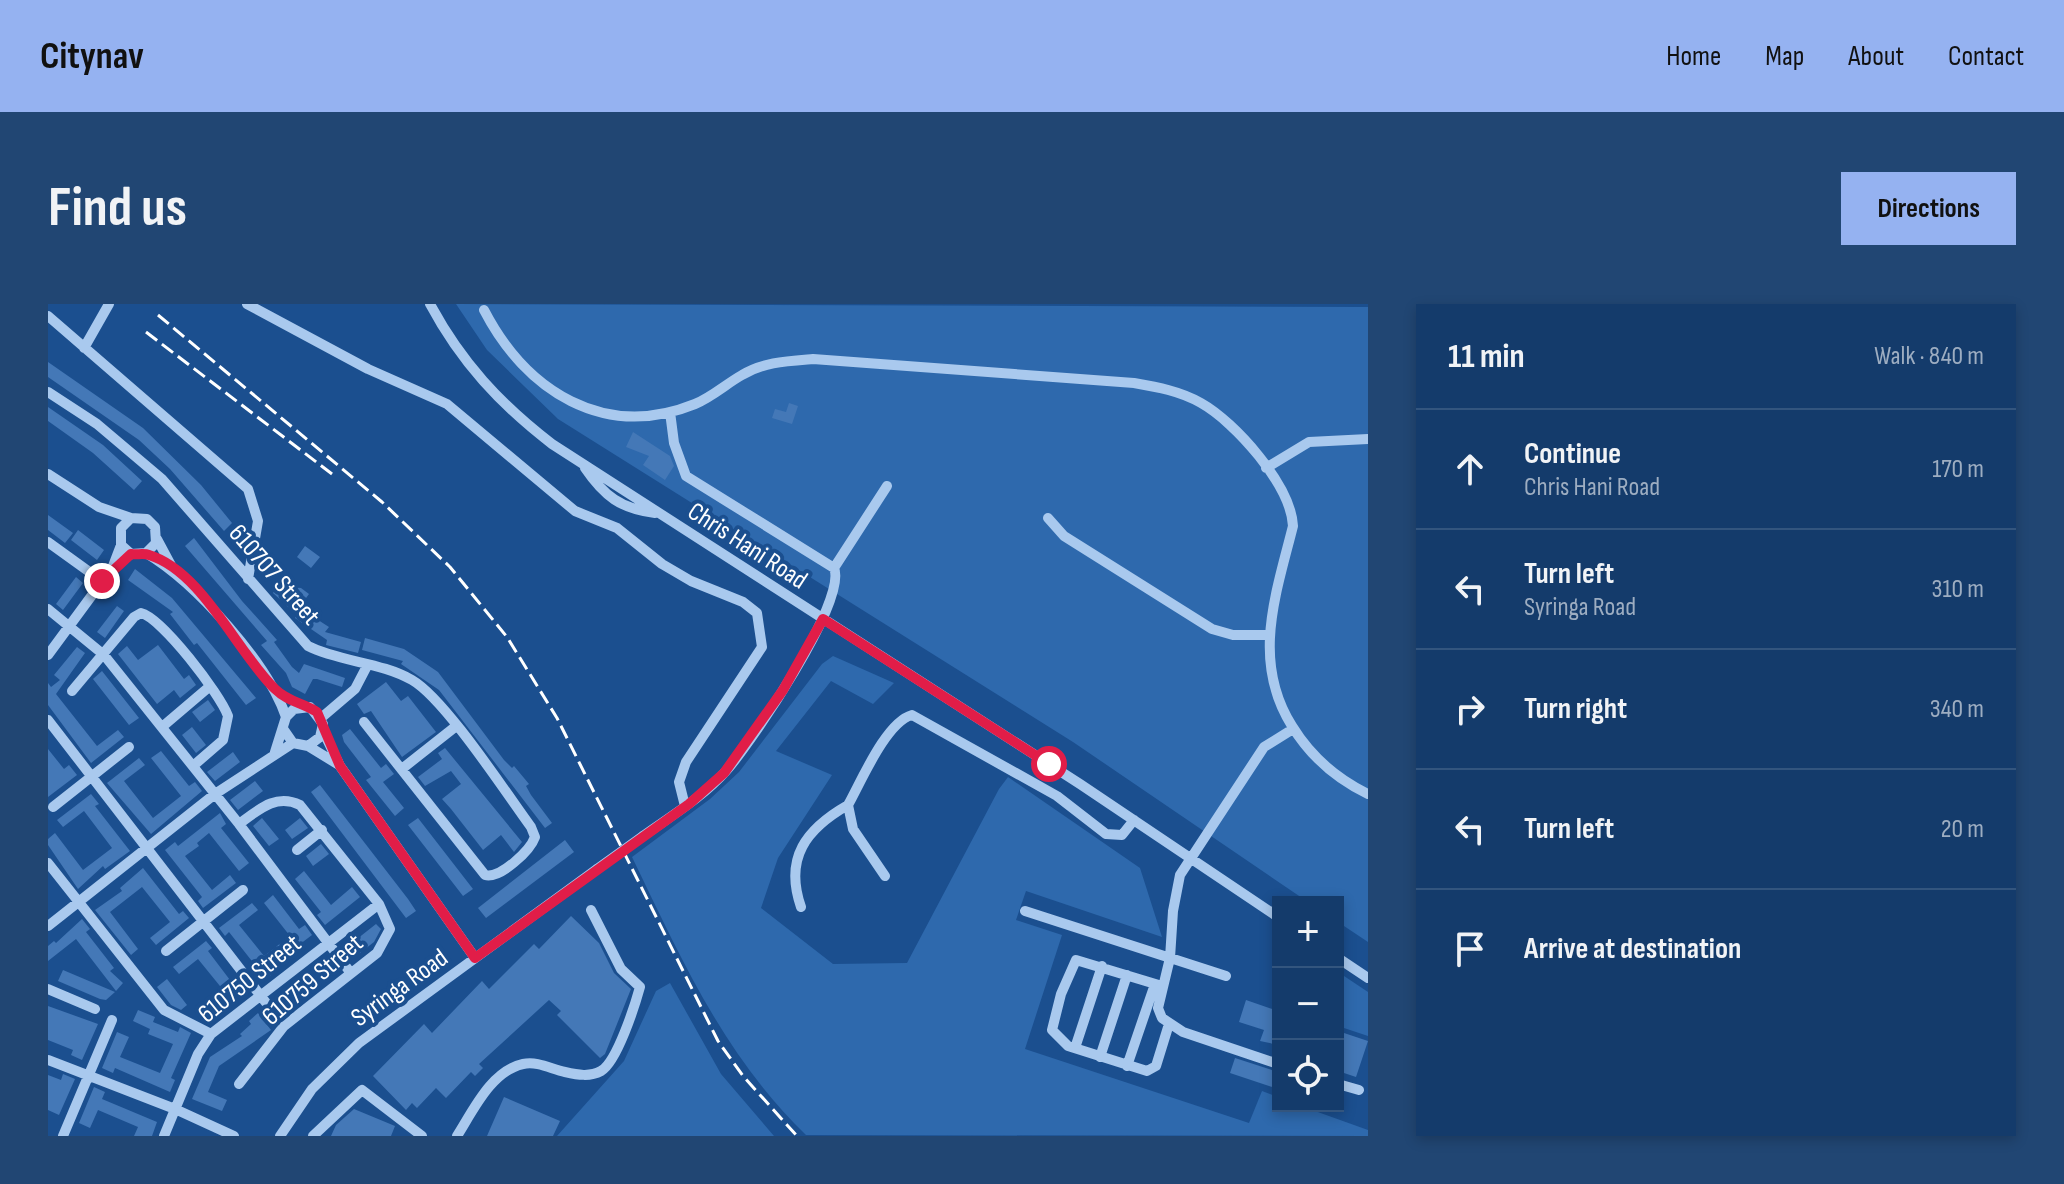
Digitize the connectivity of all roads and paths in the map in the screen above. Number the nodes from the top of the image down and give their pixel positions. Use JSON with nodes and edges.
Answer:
{"nodes":[{"id":1,"x":109,"y":304,"type":"edge"},
{"id":2,"x":247,"y":304,"type":"edge"},
{"id":3,"x":430,"y":304,"type":"edge"},
{"id":4,"x":484,"y":310,"type":"dead end"},
{"id":5,"x":48,"y":316,"type":"edge"},
{"id":6,"x":84,"y":348,"type":"junction"},
{"id":7,"x":48,"y":392,"type":"edge"},
{"id":8,"x":670,"y":412,"type":"junction"},
{"id":9,"x":1368,"y":439,"type":"edge"},
{"id":10,"x":1266,"y":468,"type":"junction"},
{"id":11,"x":48,"y":474,"type":"edge"},
{"id":12,"x":887,"y":486,"type":"dead end"},
{"id":13,"x":99,"y":507,"type":"junction"},
{"id":14,"x":131,"y":518,"type":"junction"},
{"id":15,"x":1048,"y":518,"type":"dead end"},
{"id":16,"x":119,"y":532,"type":"junction"},
{"id":17,"x":157,"y":539,"type":"junction"},
{"id":18,"x":121,"y":545,"type":"junction"},
{"id":19,"x":50,"y":547,"type":"edge"},
{"id":20,"x":146,"y":553,"type":"junction"},
{"id":21,"x":131,"y":554,"type":"junction"},
{"id":22,"x":112,"y":568,"type":"junction"},
{"id":23,"x":834,"y":568,"type":"junction"},
{"id":24,"x":173,"y":569,"type":"junction"},
{"id":25,"x":248,"y":579,"type":"junction"},
{"id":26,"x":102,"y":581,"type":"junction"},
{"id":27,"x":48,"y":609,"type":"edge"},
{"id":28,"x":823,"y":619,"type":"junction"},
{"id":29,"x":70,"y":624,"type":"junction"},
{"id":30,"x":1269,"y":635,"type":"junction"},
{"id":31,"x":48,"y":655,"type":"edge"},
{"id":32,"x":104,"y":655,"type":"junction"},
{"id":33,"x":367,"y":666,"type":"junction"},
{"id":34,"x":209,"y":687,"type":"junction"},
{"id":35,"x":275,"y":690,"type":"junction"},
{"id":36,"x":72,"y":691,"type":"dead end"},
{"id":37,"x":335,"y":703,"type":"junction"},
{"id":38,"x":305,"y":707,"type":"junction"},
{"id":39,"x":286,"y":717,"type":"junction"},
{"id":40,"x":321,"y":718,"type":"junction"},
{"id":41,"x":48,"y":720,"type":"edge"},
{"id":42,"x":364,"y":722,"type":"dead end"},
{"id":43,"x":162,"y":727,"type":"junction"},
{"id":44,"x":455,"y":727,"type":"junction"},
{"id":45,"x":1293,"y":729,"type":"junction"},
{"id":46,"x":284,"y":730,"type":"junction"},
{"id":47,"x":323,"y":731,"type":"junction"},
{"id":48,"x":293,"y":743,"type":"junction"},
{"id":49,"x":308,"y":746,"type":"junction"},
{"id":50,"x":129,"y":747,"type":"dead end"},
{"id":51,"x":275,"y":752,"type":"junction"},
{"id":52,"x":193,"y":766,"type":"junction"},
{"id":53,"x":340,"y":766,"type":"junction"},
{"id":54,"x":403,"y":768,"type":"junction"},
{"id":55,"x":91,"y":778,"type":"junction"},
{"id":56,"x":215,"y":794,"type":"junction"},
{"id":57,"x":1368,"y":794,"type":"edge"},
{"id":58,"x":848,"y":805,"type":"junction"},
{"id":59,"x":685,"y":806,"type":"junction"},
{"id":60,"x":53,"y":807,"type":"dead end"},
{"id":61,"x":1134,"y":820,"type":"junction"},
{"id":62,"x":239,"y":824,"type":"junction"},
{"id":63,"x":322,"y":830,"type":"junction"},
{"id":64,"x":145,"y":849,"type":"junction"},
{"id":65,"x":297,"y":850,"type":"dead end"},
{"id":66,"x":1190,"y":856,"type":"junction"},
{"id":67,"x":48,"y":863,"type":"edge"},
{"id":68,"x":885,"y":876,"type":"dead end"},
{"id":69,"x":243,"y":890,"type":"dead end"},
{"id":70,"x":78,"y":903,"type":"junction"},
{"id":71,"x":379,"y":904,"type":"junction"},
{"id":72,"x":801,"y":907,"type":"dead end"},
{"id":73,"x":591,"y":910,"type":"dead end"},
{"id":74,"x":1025,"y":911,"type":"dead end"},
{"id":75,"x":1272,"y":913,"type":"edge"},
{"id":76,"x":202,"y":922,"type":"junction"},
{"id":77,"x":48,"y":926,"type":"edge"},
{"id":78,"x":328,"y":943,"type":"junction"},
{"id":79,"x":166,"y":951,"type":"dead end"},
{"id":80,"x":475,"y":958,"type":"junction"},
{"id":81,"x":1170,"y":958,"type":"junction"},
{"id":82,"x":1344,"y":962,"type":"edge"},
{"id":83,"x":1102,"y":966,"type":"junction"},
{"id":84,"x":350,"y":972,"type":"junction"},
{"id":85,"x":1127,"y":975,"type":"junction"},
{"id":86,"x":1226,"y":976,"type":"dead end"},
{"id":87,"x":1368,"y":978,"type":"edge"},
{"id":88,"x":1158,"y":985,"type":"junction"},
{"id":89,"x":48,"y":989,"type":"edge"},
{"id":90,"x":259,"y":995,"type":"junction"},
{"id":91,"x":95,"y":1009,"type":"dead end"},
{"id":92,"x":112,"y":1020,"type":"dead end"},
{"id":93,"x":1169,"y":1024,"type":"junction"},
{"id":94,"x":284,"y":1026,"type":"junction"},
{"id":95,"x":211,"y":1034,"type":"junction"},
{"id":96,"x":1075,"y":1048,"type":"junction"},
{"id":97,"x":1100,"y":1057,"type":"junction"},
{"id":98,"x":48,"y":1060,"type":"edge"},
{"id":99,"x":1272,"y":1062,"type":"edge"},
{"id":100,"x":1127,"y":1066,"type":"junction"},
{"id":101,"x":89,"y":1075,"type":"junction"},
{"id":102,"x":239,"y":1084,"type":"dead end"},
{"id":103,"x":1344,"y":1086,"type":"edge"},
{"id":104,"x":1359,"y":1090,"type":"dead end"},
{"id":105,"x":175,"y":1109,"type":"junction"},
{"id":106,"x":63,"y":1136,"type":"edge"},
{"id":107,"x":164,"y":1136,"type":"edge"},
{"id":108,"x":234,"y":1136,"type":"edge"},
{"id":109,"x":280,"y":1136,"type":"edge"},
{"id":110,"x":313,"y":1136,"type":"edge"},
{"id":111,"x":422,"y":1136,"type":"edge"},
{"id":112,"x":457,"y":1136,"type":"edge"}],
"edges":[{"from":1,"to":6,"type":"street"},
{"from":2,"to":59,"type":"street"},
{"from":3,"to":28,"type":"street","name":"Chris Hani Road"},
{"from":4,"to":8,"type":"street"},
{"from":5,"to":6,"type":"street"},
{"from":6,"to":25,"type":"street"},
{"from":7,"to":25,"type":"street","name":"610707 Street"},
{"from":8,"to":10,"type":"street"},
{"from":8,"to":23,"type":"street"},
{"from":9,"to":10,"type":"street"},
{"from":10,"to":30,"type":"street"},
{"from":11,"to":13,"type":"street"},
{"from":12,"to":23,"type":"street"},
{"from":13,"to":14,"type":"street"},
{"from":13,"to":16,"type":"street"},
{"from":14,"to":16,"type":"street"},
{"from":14,"to":17,"type":"street"},
{"from":15,"to":30,"type":"street"},
{"from":16,"to":18,"type":"street"},
{"from":17,"to":20,"type":"street"},
{"from":17,"to":24,"type":"street"},
{"from":18,"to":21,"type":"street"},
{"from":18,"to":22,"type":"street"},
{"from":19,"to":26,"type":"street"},
{"from":20,"to":21,"type":"street"},
{"from":20,"to":24,"type":"street"},
{"from":21,"to":22,"type":"street"},
{"from":22,"to":26,"type":"street"},
{"from":23,"to":28,"type":"street","name":"Syringa Road"},
{"from":24,"to":35,"type":"street"},
{"from":25,"to":33,"type":"street","name":"610707 Street"},
{"from":26,"to":29,"type":"street"},
{"from":27,"to":29,"type":"street"},
{"from":28,"to":59,"type":"street","name":"Syringa Road"},
{"from":28,"to":61,"type":"street","name":"Chris Hani Road"},
{"from":29,"to":31,"type":"street"},
{"from":29,"to":32,"type":"street"},
{"from":30,"to":45,"type":"street"},
{"from":32,"to":34,"type":"street"},
{"from":32,"to":36,"type":"street"},
{"from":32,"to":43,"type":"street"},
{"from":33,"to":37,"type":"street"},
{"from":33,"to":44,"type":"street","name":"610707 Street"},
{"from":34,"to":43,"type":"street"},
{"from":34,"to":52,"type":"street"},
{"from":35,"to":38,"type":"street"},
{"from":35,"to":39,"type":"street"},
{"from":37,"to":38,"type":"street"},
{"from":37,"to":40,"type":"street"},
{"from":38,"to":39,"type":"street"},
{"from":38,"to":40,"type":"street"},
{"from":39,"to":46,"type":"street"},
{"from":40,"to":47,"type":"street"},
{"from":41,"to":55,"type":"street"},
{"from":42,"to":54,"type":"street"},
{"from":43,"to":52,"type":"street"},
{"from":44,"to":54,"type":"street"},
{"from":44,"to":54,"type":"street","name":"610707 Street"},
{"from":45,"to":57,"type":"street"},
{"from":45,"to":66,"type":"street"},
{"from":46,"to":48,"type":"street"},
{"from":46,"to":51,"type":"street"},
{"from":47,"to":49,"type":"street"},
{"from":47,"to":53,"type":"street"},
{"from":48,"to":49,"type":"street"},
{"from":48,"to":51,"type":"street"},
{"from":49,"to":53,"type":"street"},
{"from":50,"to":55,"type":"street"},
{"from":51,"to":56,"type":"street"},
{"from":52,"to":56,"type":"street"},
{"from":53,"to":80,"type":"street"},
{"from":55,"to":60,"type":"street"},
{"from":55,"to":64,"type":"street"},
{"from":56,"to":62,"type":"street"},
{"from":56,"to":64,"type":"street"},
{"from":58,"to":61,"type":"street"},
{"from":58,"to":68,"type":"street"},
{"from":58,"to":72,"type":"street"},
{"from":59,"to":80,"type":"street","name":"Syringa Road","bridge":true},
{"from":61,"to":66,"type":"street","name":"Chris Hani Road"},
{"from":62,"to":63,"type":"street","name":"610759 Street"},
{"from":62,"to":78,"type":"street"},
{"from":63,"to":65,"type":"street"},
{"from":63,"to":71,"type":"street","name":"610759 Street"},
{"from":64,"to":70,"type":"street"},
{"from":64,"to":76,"type":"street"},
{"from":66,"to":75,"type":"street","name":"Chris Hani Road"},
{"from":66,"to":81,"type":"street"},
{"from":67,"to":70,"type":"street"},
{"from":69,"to":76,"type":"street"},
{"from":70,"to":77,"type":"street"},
{"from":70,"to":95,"type":"street"},
{"from":71,"to":78,"type":"street","name":"610750 Street"},
{"from":71,"to":84,"type":"street","name":"610759 Street"},
{"from":73,"to":112,"type":"street"},
{"from":74,"to":81,"type":"street"},
{"from":76,"to":79,"type":"street"},
{"from":76,"to":90,"type":"street"},
{"from":78,"to":84,"type":"street"},
{"from":78,"to":90,"type":"street","name":"610750 Street"},
{"from":80,"to":109,"type":"street","name":"Syringa Road"},
{"from":81,"to":86,"type":"street"},
{"from":81,"to":88,"type":"street"},
{"from":82,"to":87,"type":"street"},
{"from":83,"to":85,"type":"street"},
{"from":83,"to":96,"type":"street"},
{"from":83,"to":96,"type":"street"},
{"from":84,"to":94,"type":"street","name":"610759 Street"},
{"from":85,"to":88,"type":"street"},
{"from":85,"to":97,"type":"street"},
{"from":88,"to":93,"type":"street"},
{"from":88,"to":100,"type":"street"},
{"from":89,"to":91,"type":"street"},
{"from":90,"to":94,"type":"street"},
{"from":90,"to":95,"type":"street","name":"610750 Street"},
{"from":92,"to":101,"type":"street"},
{"from":93,"to":99,"type":"street"},
{"from":93,"to":100,"type":"street"},
{"from":94,"to":102,"type":"street","name":"610759 Street"},
{"from":95,"to":105,"type":"street","name":"610750 Street"},
{"from":96,"to":97,"type":"street"},
{"from":97,"to":100,"type":"street"},
{"from":98,"to":101,"type":"street"},
{"from":101,"to":105,"type":"street"},
{"from":101,"to":106,"type":"street"},
{"from":103,"to":104,"type":"street"},
{"from":105,"to":107,"type":"street","name":"610750 Street"},
{"from":105,"to":108,"type":"street"},
{"from":110,"to":111,"type":"street"}]}
